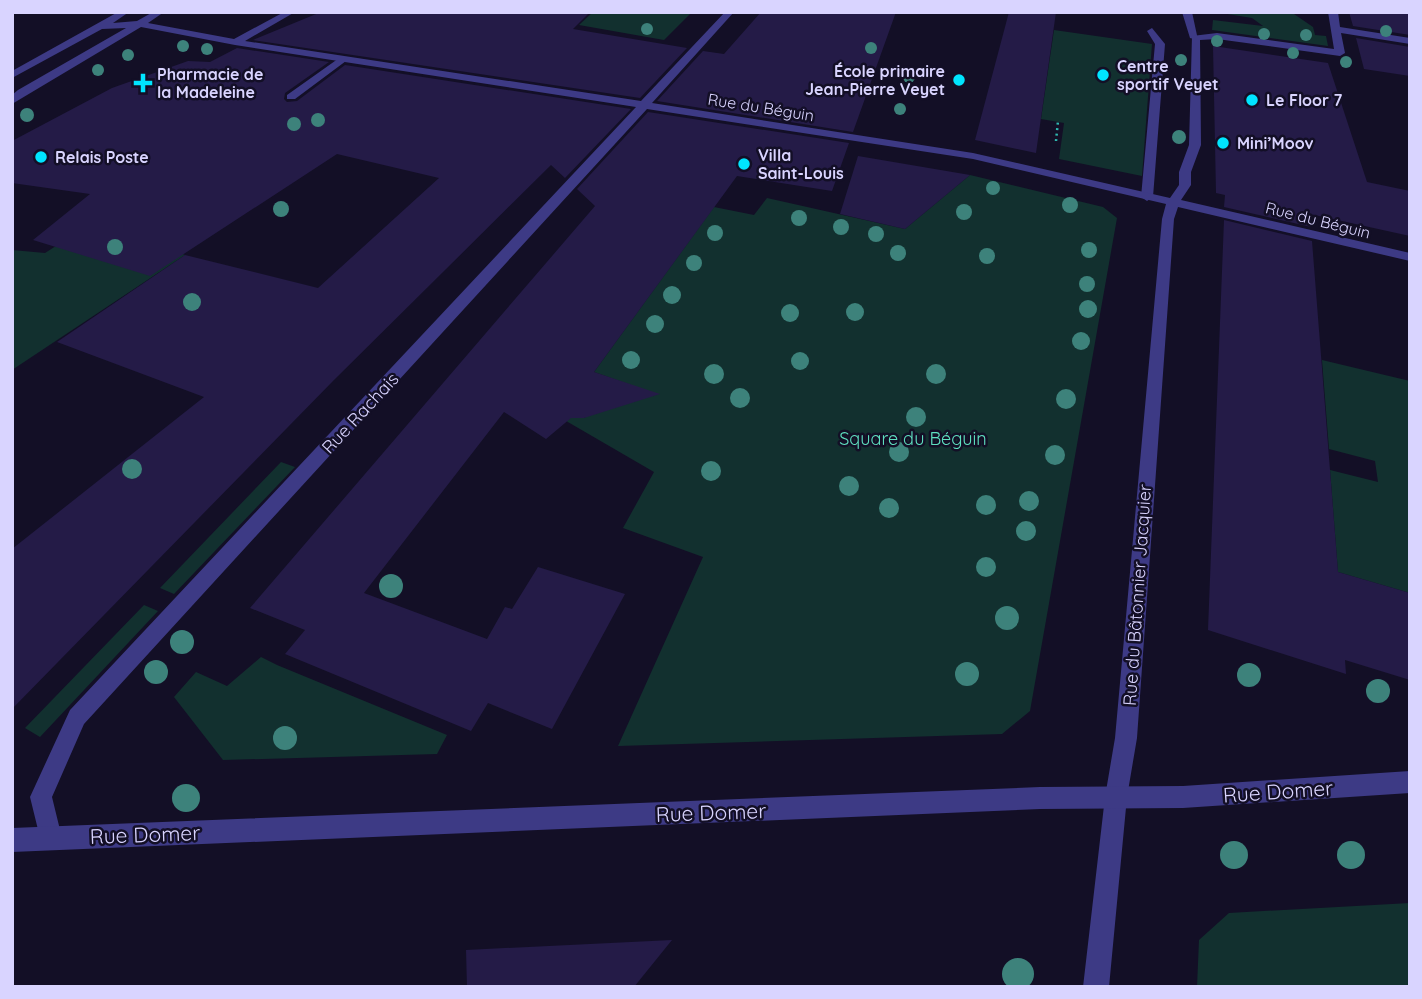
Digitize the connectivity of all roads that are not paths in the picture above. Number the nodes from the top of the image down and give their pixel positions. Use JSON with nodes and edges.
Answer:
{"nodes":[{"id":1,"x":125,"y":12,"type":"edge"},
{"id":2,"x":160,"y":12,"type":"edge"},
{"id":3,"x":291,"y":12,"type":"edge"},
{"id":4,"x":730,"y":12,"type":"edge"},
{"id":5,"x":1187,"y":12,"type":"edge"},
{"id":6,"x":1333,"y":12,"type":"edge"},
{"id":7,"x":140,"y":24,"type":"junction"},
{"id":8,"x":101,"y":26,"type":"junction"},
{"id":9,"x":1336,"y":29,"type":"junction"},
{"id":10,"x":1152,"y":32,"type":"dead end"},
{"id":11,"x":1195,"y":38,"type":"junction"},
{"id":12,"x":1410,"y":41,"type":"edge"},
{"id":13,"x":235,"y":42,"type":"junction"},
{"id":14,"x":342,"y":59,"type":"junction"},
{"id":15,"x":12,"y":75,"type":"edge"},
{"id":16,"x":17,"y":91,"type":"edge"},
{"id":17,"x":290,"y":97,"type":"dead end"},
{"id":18,"x":12,"y":101,"type":"edge"},
{"id":19,"x":646,"y":106,"type":"junction"},
{"id":20,"x":1147,"y":197,"type":"junction"},
{"id":21,"x":1173,"y":203,"type":"junction"},
{"id":22,"x":1410,"y":257,"type":"edge"},
{"id":23,"x":1410,"y":782,"type":"edge"},
{"id":24,"x":1116,"y":797,"type":"junction"},
{"id":25,"x":50,"y":838,"type":"junction"},
{"id":26,"x":12,"y":840,"type":"edge"},
{"id":27,"x":1096,"y":987,"type":"edge"}],
"edges":[{"from":1,"to":8,"type":"street"},
{"from":2,"to":7,"type":"street"},
{"from":3,"to":13,"type":"street"},
{"from":4,"to":19,"type":"street","name":"Rue Rachais"},
{"from":5,"to":11,"type":"street","name":"Rue du Bâtonnier Jacquier"},
{"from":6,"to":9,"type":"street"},
{"from":7,"to":8,"type":"street","name":"Rue du Béguin"},
{"from":7,"to":13,"type":"street","name":"Rue du Béguin"},
{"from":7,"to":16,"type":"street"},
{"from":8,"to":15,"type":"street"},
{"from":9,"to":11,"type":"street"},
{"from":9,"to":12,"type":"street"},
{"from":10,"to":20,"type":"street"},
{"from":11,"to":21,"type":"street","name":"Rue du Bâtonnier Jacquier"},
{"from":13,"to":14,"type":"street","name":"Rue du Béguin"},
{"from":14,"to":17,"type":"street"},
{"from":14,"to":19,"type":"street","name":"Rue du Béguin"},
{"from":16,"to":18,"type":"street"},
{"from":19,"to":20,"type":"street","name":"Rue du Béguin"},
{"from":19,"to":25,"type":"street","name":"Rue Rachais"},
{"from":20,"to":21,"type":"street","name":"Rue du Béguin"},
{"from":21,"to":22,"type":"street","name":"Rue du Béguin"},
{"from":21,"to":24,"type":"street","name":"Rue du Bâtonnier Jacquier"},
{"from":23,"to":24,"type":"street","name":"Rue Domer"},
{"from":24,"to":25,"type":"street","name":"Rue Domer"},
{"from":24,"to":27,"type":"street","name":"Rue du Bâtonnier Jacquier"},
{"from":25,"to":26,"type":"street","name":"Rue Domer"}]}
